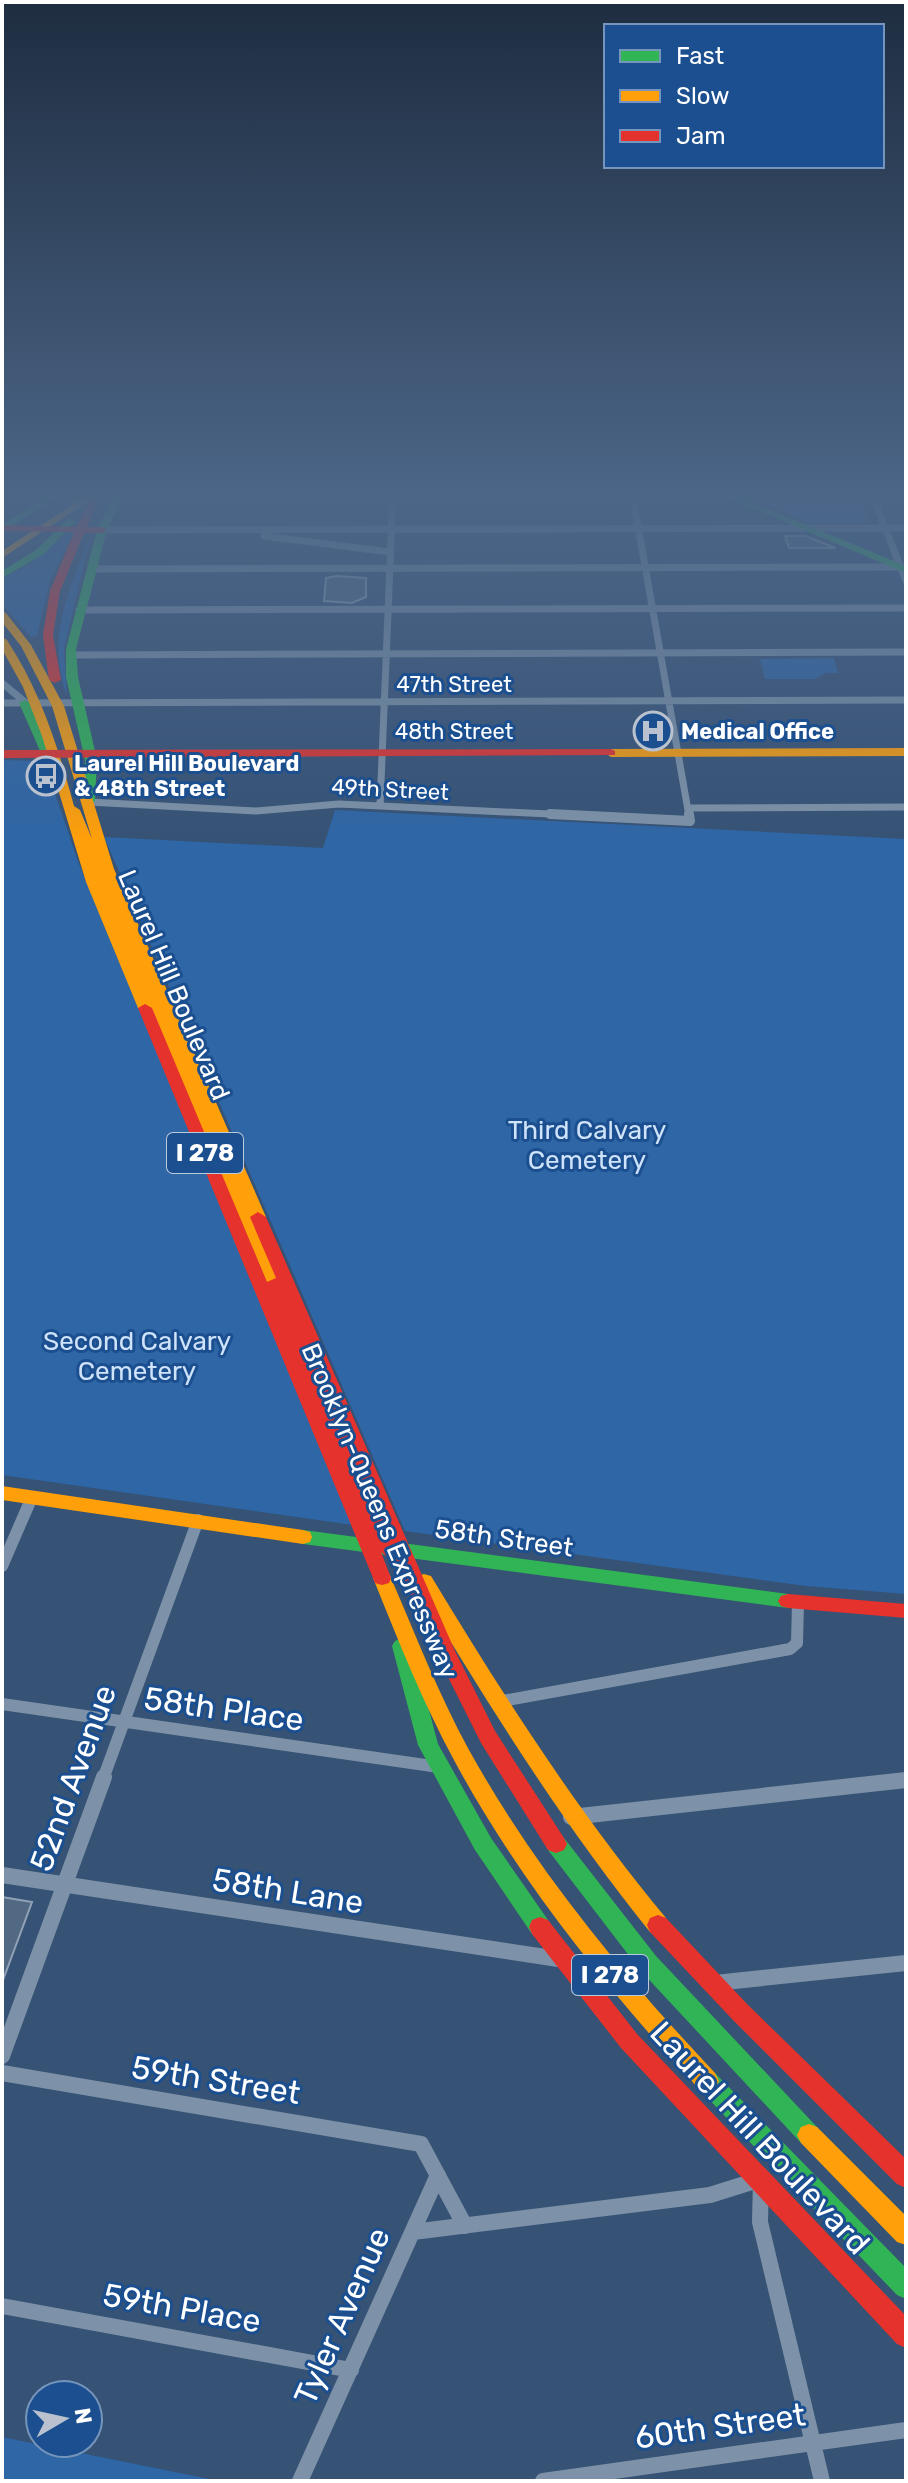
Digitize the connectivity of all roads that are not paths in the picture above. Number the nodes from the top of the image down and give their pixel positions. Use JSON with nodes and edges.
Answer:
{"nodes":[{"id":1,"x":53,"y":608,"type":"edge"},
{"id":2,"x":906,"y":608,"type":"edge"},
{"id":3,"x":388,"y":609,"type":"junction"},
{"id":4,"x":653,"y":609,"type":"junction"},
{"id":5,"x":79,"y":610,"type":"joint"},
{"id":6,"x":2,"y":615,"type":"edge"},
{"id":7,"x":2,"y":640,"type":"edge"},
{"id":8,"x":906,"y":652,"type":"edge"},
{"id":9,"x":661,"y":653,"type":"junction"},
{"id":10,"x":386,"y":654,"type":"junction"},
{"id":11,"x":71,"y":655,"type":"junction"},
{"id":12,"x":2,"y":665,"type":"edge"},
{"id":13,"x":2,"y":683,"type":"edge"},
{"id":14,"x":43,"y":695,"type":"junction"},
{"id":15,"x":906,"y":700,"type":"edge"},
{"id":16,"x":669,"y":701,"type":"junction"},
{"id":17,"x":384,"y":702,"type":"junction"},
{"id":18,"x":2,"y":703,"type":"edge"},
{"id":19,"x":77,"y":703,"type":"junction"},
{"id":20,"x":678,"y":752,"type":"junction"},
{"id":21,"x":906,"y":752,"type":"edge"},
{"id":22,"x":383,"y":753,"type":"junction"},
{"id":23,"x":2,"y":754,"type":"edge"},
{"id":24,"x":47,"y":754,"type":"junction"},
{"id":25,"x":89,"y":754,"type":"junction"},
{"id":26,"x":89,"y":802,"type":"junction"},
{"id":27,"x":380,"y":806,"type":"junction"},
{"id":28,"x":906,"y":807,"type":"edge"},
{"id":29,"x":688,"y":808,"type":"junction"},
{"id":30,"x":88,"y":839,"type":"junction"},
{"id":31,"x":2,"y":1493,"type":"edge"},
{"id":32,"x":32,"y":1497,"type":"junction"},
{"id":33,"x":198,"y":1520,"type":"junction"},
{"id":34,"x":387,"y":1547,"type":"junction"},
{"id":35,"x":2,"y":1566,"type":"edge"},
{"id":36,"x":798,"y":1602,"type":"junction"},
{"id":37,"x":906,"y":1611,"type":"edge"},
{"id":38,"x":497,"y":1702,"type":"junction"},
{"id":39,"x":2,"y":1704,"type":"edge"},
{"id":40,"x":123,"y":1722,"type":"junction"},
{"id":41,"x":439,"y":1767,"type":"junction"},
{"id":42,"x":906,"y":1780,"type":"edge"},
{"id":43,"x":571,"y":1817,"type":"junction"},
{"id":44,"x":2,"y":1875,"type":"edge"},
{"id":45,"x":64,"y":1885,"type":"junction"},
{"id":46,"x":565,"y":1960,"type":"junction"},
{"id":47,"x":906,"y":1963,"type":"edge"},
{"id":48,"x":715,"y":1983,"type":"junction"},
{"id":49,"x":2,"y":2056,"type":"edge"},
{"id":50,"x":2,"y":2073,"type":"edge"},
{"id":51,"x":438,"y":2175,"type":"junction"},
{"id":52,"x":906,"y":2176,"type":"edge"},
{"id":53,"x":761,"y":2179,"type":"junction"},
{"id":54,"x":465,"y":2226,"type":"junction"},
{"id":55,"x":413,"y":2232,"type":"junction"},
{"id":56,"x":906,"y":2233,"type":"edge"},
{"id":57,"x":906,"y":2286,"type":"edge"},
{"id":58,"x":2,"y":2306,"type":"edge"},
{"id":59,"x":906,"y":2335,"type":"edge"},
{"id":60,"x":351,"y":2370,"type":"junction"},
{"id":61,"x":906,"y":2430,"type":"edge"},
{"id":62,"x":813,"y":2443,"type":"junction"},
{"id":63,"x":300,"y":2481,"type":"edge"},
{"id":64,"x":543,"y":2481,"type":"edge"},
{"id":65,"x":822,"y":2481,"type":"edge"}],
"edges":[{"from":1,"to":14,"type":"main road"},
{"from":2,"to":4,"type":"street"},
{"from":3,"to":4,"type":"street"},
{"from":3,"to":5,"type":"street"},
{"from":3,"to":10,"type":"street"},
{"from":4,"to":9,"type":"street"},
{"from":5,"to":11,"type":"main road"},
{"from":6,"to":14,"type":"main road","name":"Brooklyn-Queens Expressway","number":"I 278"},
{"from":7,"to":14,"type":"main road","name":"Brooklyn-Queens Expressway","number":"I 278"},
{"from":8,"to":9,"type":"street"},
{"from":9,"to":10,"type":"street"},
{"from":9,"to":16,"type":"street"},
{"from":10,"to":11,"type":"street"},
{"from":10,"to":17,"type":"street"},
{"from":11,"to":19,"type":"main road"},
{"from":12,"to":14,"type":"main road"},
{"from":13,"to":14,"type":"street","name":"Laurel Hill Boulevard"},
{"from":14,"to":18,"type":"street","name":"47th Street"},
{"from":14,"to":19,"type":"street","name":"47th Street"},
{"from":14,"to":24,"type":"main road","name":"Laurel Hill Boulevard"},
{"from":14,"to":56,"type":"main road","name":"Brooklyn-Queens Expressway","number":"I 278"},
{"from":14,"to":57,"type":"main road","name":"Brooklyn-Queens Expressway","number":"I 278"},
{"from":15,"to":16,"type":"street","name":"47th Street"},
{"from":16,"to":17,"type":"street","name":"47th Street"},
{"from":16,"to":20,"type":"street"},
{"from":17,"to":19,"type":"street","name":"47th Street"},
{"from":17,"to":22,"type":"street"},
{"from":19,"to":25,"type":"main road"},
{"from":20,"to":21,"type":"main road","name":"48th Street"},
{"from":20,"to":22,"type":"main road","name":"48th Street"},
{"from":20,"to":29,"type":"street"},
{"from":22,"to":25,"type":"main road","name":"48th Street"},
{"from":22,"to":27,"type":"street"},
{"from":23,"to":24,"type":"main road","name":"48th Street"},
{"from":24,"to":25,"type":"main road","name":"48th Street"},
{"from":24,"to":30,"type":"main road","name":"Laurel Hill Boulevard"},
{"from":25,"to":26,"type":"main road","name":"Laurel Hill Boulevard"},
{"from":26,"to":27,"type":"street","name":"49th Street"},
{"from":26,"to":30,"type":"main road","name":"Laurel Hill Boulevard"},
{"from":27,"to":29,"type":"street","name":"49th Street"},
{"from":28,"to":29,"type":"street"},
{"from":30,"to":34,"type":"main road","name":"Laurel Hill Boulevard"},
{"from":31,"to":32,"type":"main road","name":"58th Street"},
{"from":32,"to":33,"type":"main road","name":"58th Street"},
{"from":32,"to":35,"type":"street"},
{"from":33,"to":34,"type":"main road","name":"58th Street"},
{"from":33,"to":40,"type":"street","name":"52nd Avenue"},
{"from":34,"to":36,"type":"main road","name":"58th Street"},
{"from":34,"to":38,"type":"main road","name":"Laurel Hill Boulevard"},
{"from":34,"to":41,"type":"main road","name":"Laurel Hill Boulevard"},
{"from":36,"to":37,"type":"main road","name":"58th Street"},
{"from":36,"to":38,"type":"street"},
{"from":38,"to":43,"type":"main road","name":"Laurel Hill Boulevard"},
{"from":39,"to":40,"type":"street","name":"58th Place"},
{"from":40,"to":41,"type":"street","name":"58th Place"},
{"from":40,"to":45,"type":"street","name":"52nd Avenue"},
{"from":41,"to":46,"type":"main road","name":"Laurel Hill Boulevard"},
{"from":42,"to":43,"type":"street"},
{"from":43,"to":48,"type":"main road","name":"Laurel Hill Boulevard"},
{"from":44,"to":45,"type":"street","name":"58th Lane"},
{"from":45,"to":46,"type":"street","name":"58th Lane"},
{"from":45,"to":49,"type":"street","name":"52nd Avenue"},
{"from":46,"to":53,"type":"main road","name":"Laurel Hill Boulevard"},
{"from":47,"to":48,"type":"street"},
{"from":48,"to":52,"type":"main road","name":"Laurel Hill Boulevard"},
{"from":50,"to":51,"type":"street","name":"59th Street"},
{"from":51,"to":54,"type":"street"},
{"from":51,"to":55,"type":"street","name":"Tyler Avenue"},
{"from":53,"to":54,"type":"street"},
{"from":53,"to":59,"type":"main road","name":"Laurel Hill Boulevard"},
{"from":53,"to":62,"type":"street"},
{"from":54,"to":55,"type":"street"},
{"from":55,"to":60,"type":"street","name":"Tyler Avenue"},
{"from":58,"to":60,"type":"street","name":"59th Place"},
{"from":60,"to":63,"type":"street","name":"Tyler Avenue"},
{"from":61,"to":62,"type":"street","name":"60th Street"},
{"from":62,"to":64,"type":"street","name":"60th Street"},
{"from":62,"to":65,"type":"street"}]}
